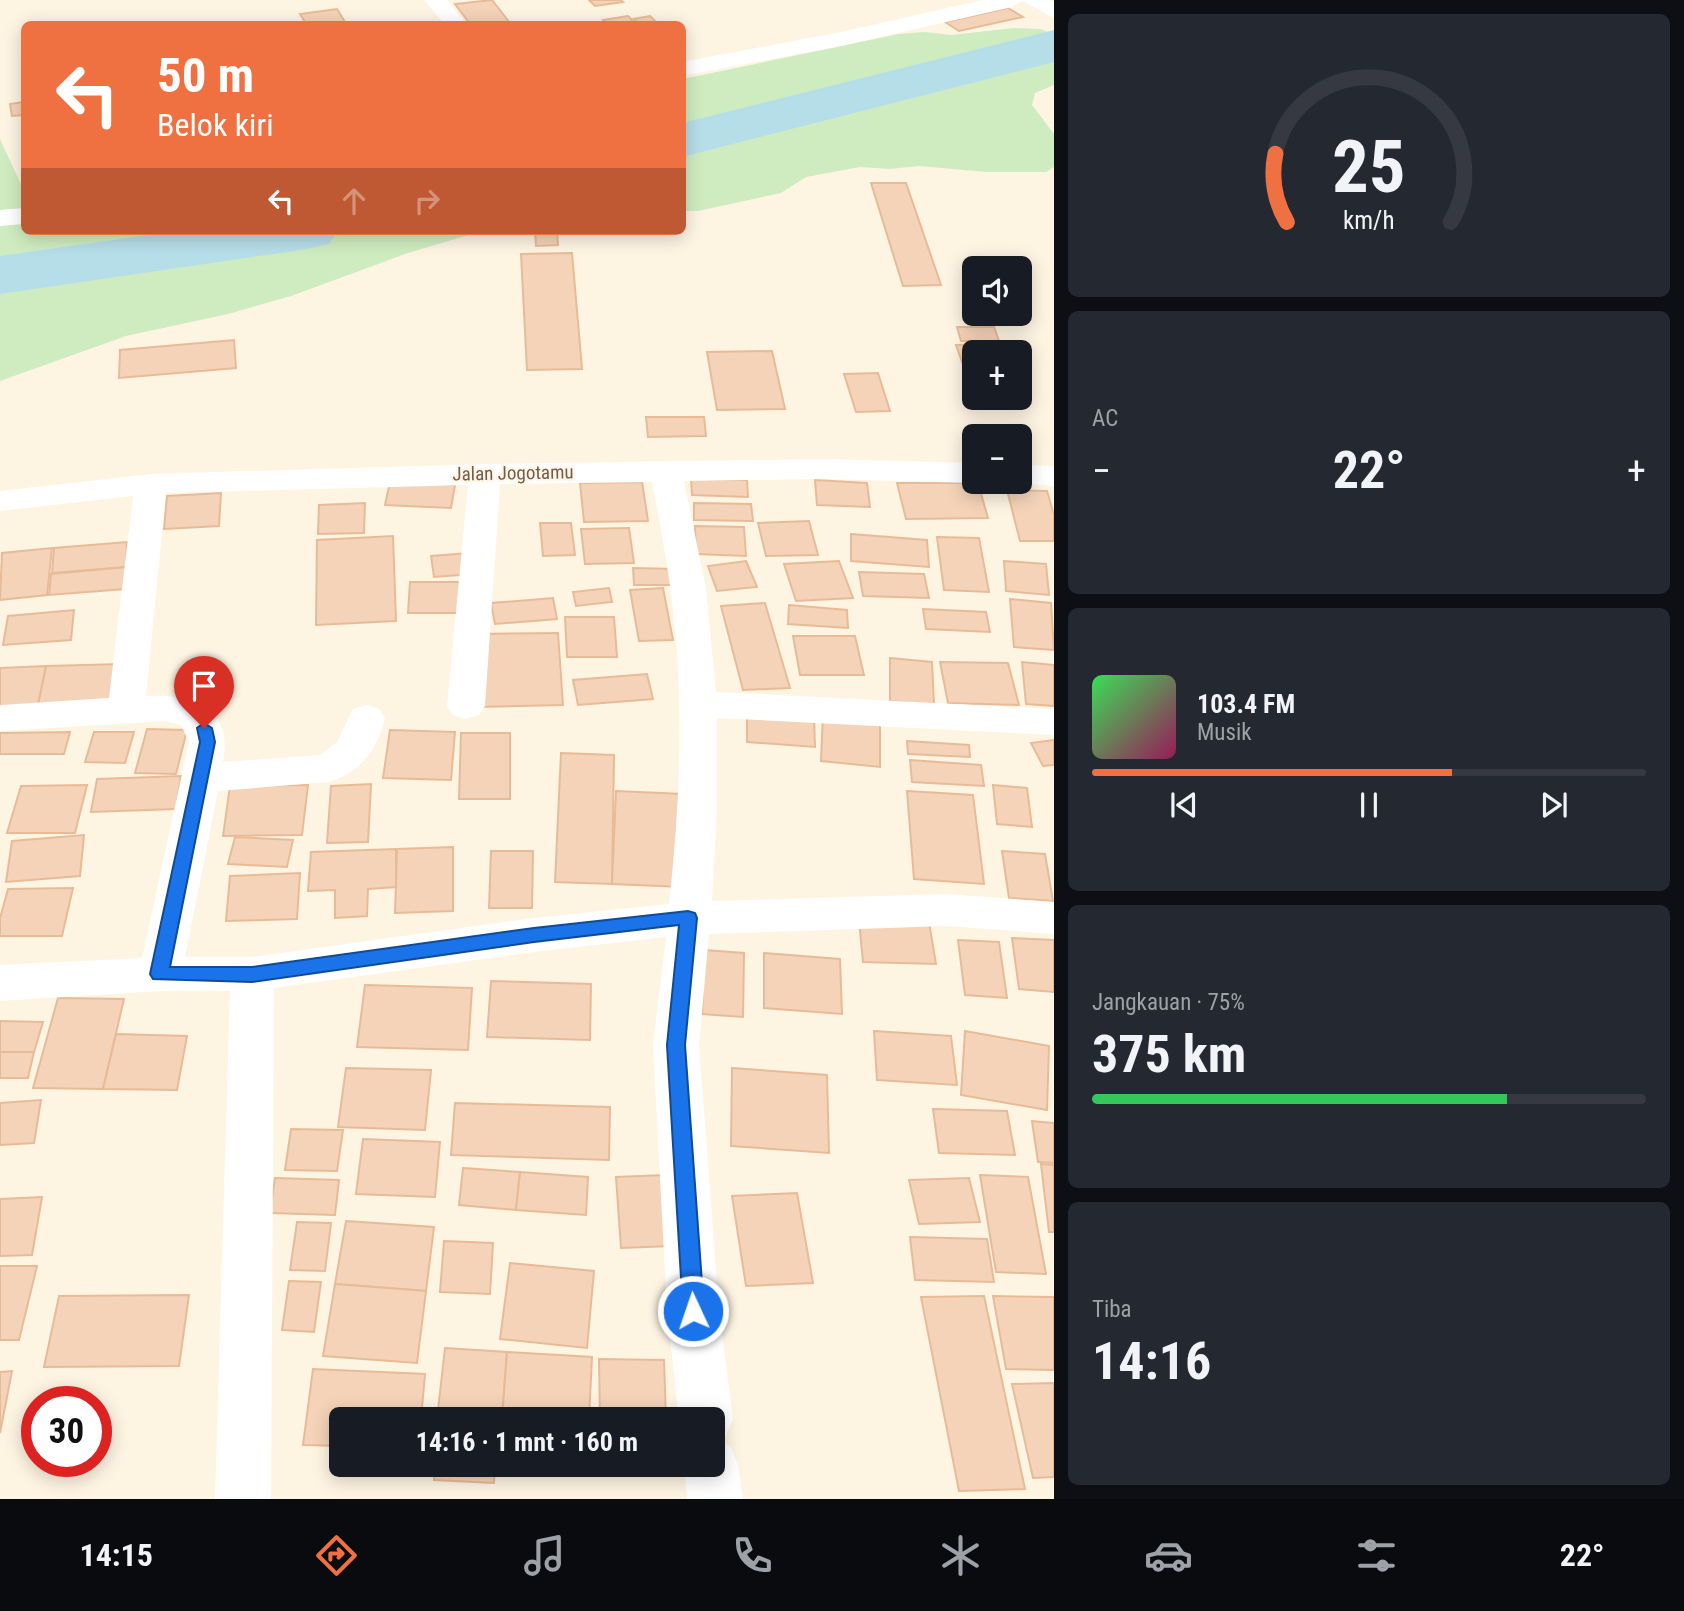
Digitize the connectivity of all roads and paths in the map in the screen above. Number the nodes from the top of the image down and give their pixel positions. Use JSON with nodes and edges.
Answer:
{"nodes":[{"id":1,"x":436,"y":0,"type":"edge"},
{"id":2,"x":1012,"y":0,"type":"edge"},
{"id":3,"x":1032,"y":0,"type":"edge"},
{"id":4,"x":1054,"y":11,"type":"edge"},
{"id":5,"x":453,"y":21,"type":"edge"},
{"id":6,"x":686,"y":68,"type":"edge"},
{"id":7,"x":21,"y":216,"type":"edge"},
{"id":8,"x":0,"y":218,"type":"edge"},
{"id":9,"x":666,"y":470,"type":"junction"},
{"id":10,"x":485,"y":474,"type":"junction"},
{"id":11,"x":962,"y":474,"type":"edge"},
{"id":12,"x":1032,"y":475,"type":"edge"},
{"id":13,"x":1054,"y":476,"type":"edge"},
{"id":14,"x":151,"y":484,"type":"junction"},
{"id":15,"x":0,"y":501,"type":"edge"},
{"id":16,"x":697,"y":704,"type":"junction"},
{"id":17,"x":466,"y":706,"type":"dead end"},
{"id":18,"x":125,"y":711,"type":"junction"},
{"id":19,"x":0,"y":718,"type":"edge"},
{"id":20,"x":366,"y":718,"type":"dead end"},
{"id":21,"x":1054,"y":722,"type":"edge"},
{"id":22,"x":201,"y":778,"type":"junction"},
{"id":23,"x":688,"y":918,"type":"junction"},
{"id":24,"x":1054,"y":918,"type":"edge"},
{"id":25,"x":159,"y":974,"type":"junction"},
{"id":26,"x":252,"y":974,"type":"junction"},
{"id":27,"x":0,"y":983,"type":"edge"},
{"id":28,"x":705,"y":1407,"type":"edge"},
{"id":29,"x":712,"y":1477,"type":"edge"},
{"id":30,"x":243,"y":1499,"type":"edge"},
{"id":31,"x":715,"y":1499,"type":"edge"}],
"edges":[{"from":1,"to":5,"type":"street"},
{"from":2,"to":6,"type":"street"},
{"from":3,"to":4,"type":"street"},
{"from":7,"to":8,"type":"street"},
{"from":9,"to":10,"type":"street","name":"Jalan Jogotamu"},
{"from":9,"to":11,"type":"street","name":"Jalan Jogotamu"},
{"from":9,"to":16,"type":"street"},
{"from":10,"to":14,"type":"street","name":"Jalan Jogotamu"},
{"from":10,"to":17,"type":"street"},
{"from":12,"to":13,"type":"street"},
{"from":14,"to":15,"type":"street","name":"Jalan Jogotamu"},
{"from":14,"to":18,"type":"street"},
{"from":16,"to":21,"type":"street"},
{"from":16,"to":23,"type":"street"},
{"from":18,"to":19,"type":"street"},
{"from":18,"to":22,"type":"street"},
{"from":20,"to":22,"type":"street"},
{"from":22,"to":25,"type":"street"},
{"from":23,"to":24,"type":"street"},
{"from":23,"to":26,"type":"street"},
{"from":23,"to":28,"type":"street"},
{"from":25,"to":26,"type":"street"},
{"from":25,"to":27,"type":"street"},
{"from":26,"to":30,"type":"street"},
{"from":29,"to":31,"type":"street"}]}
